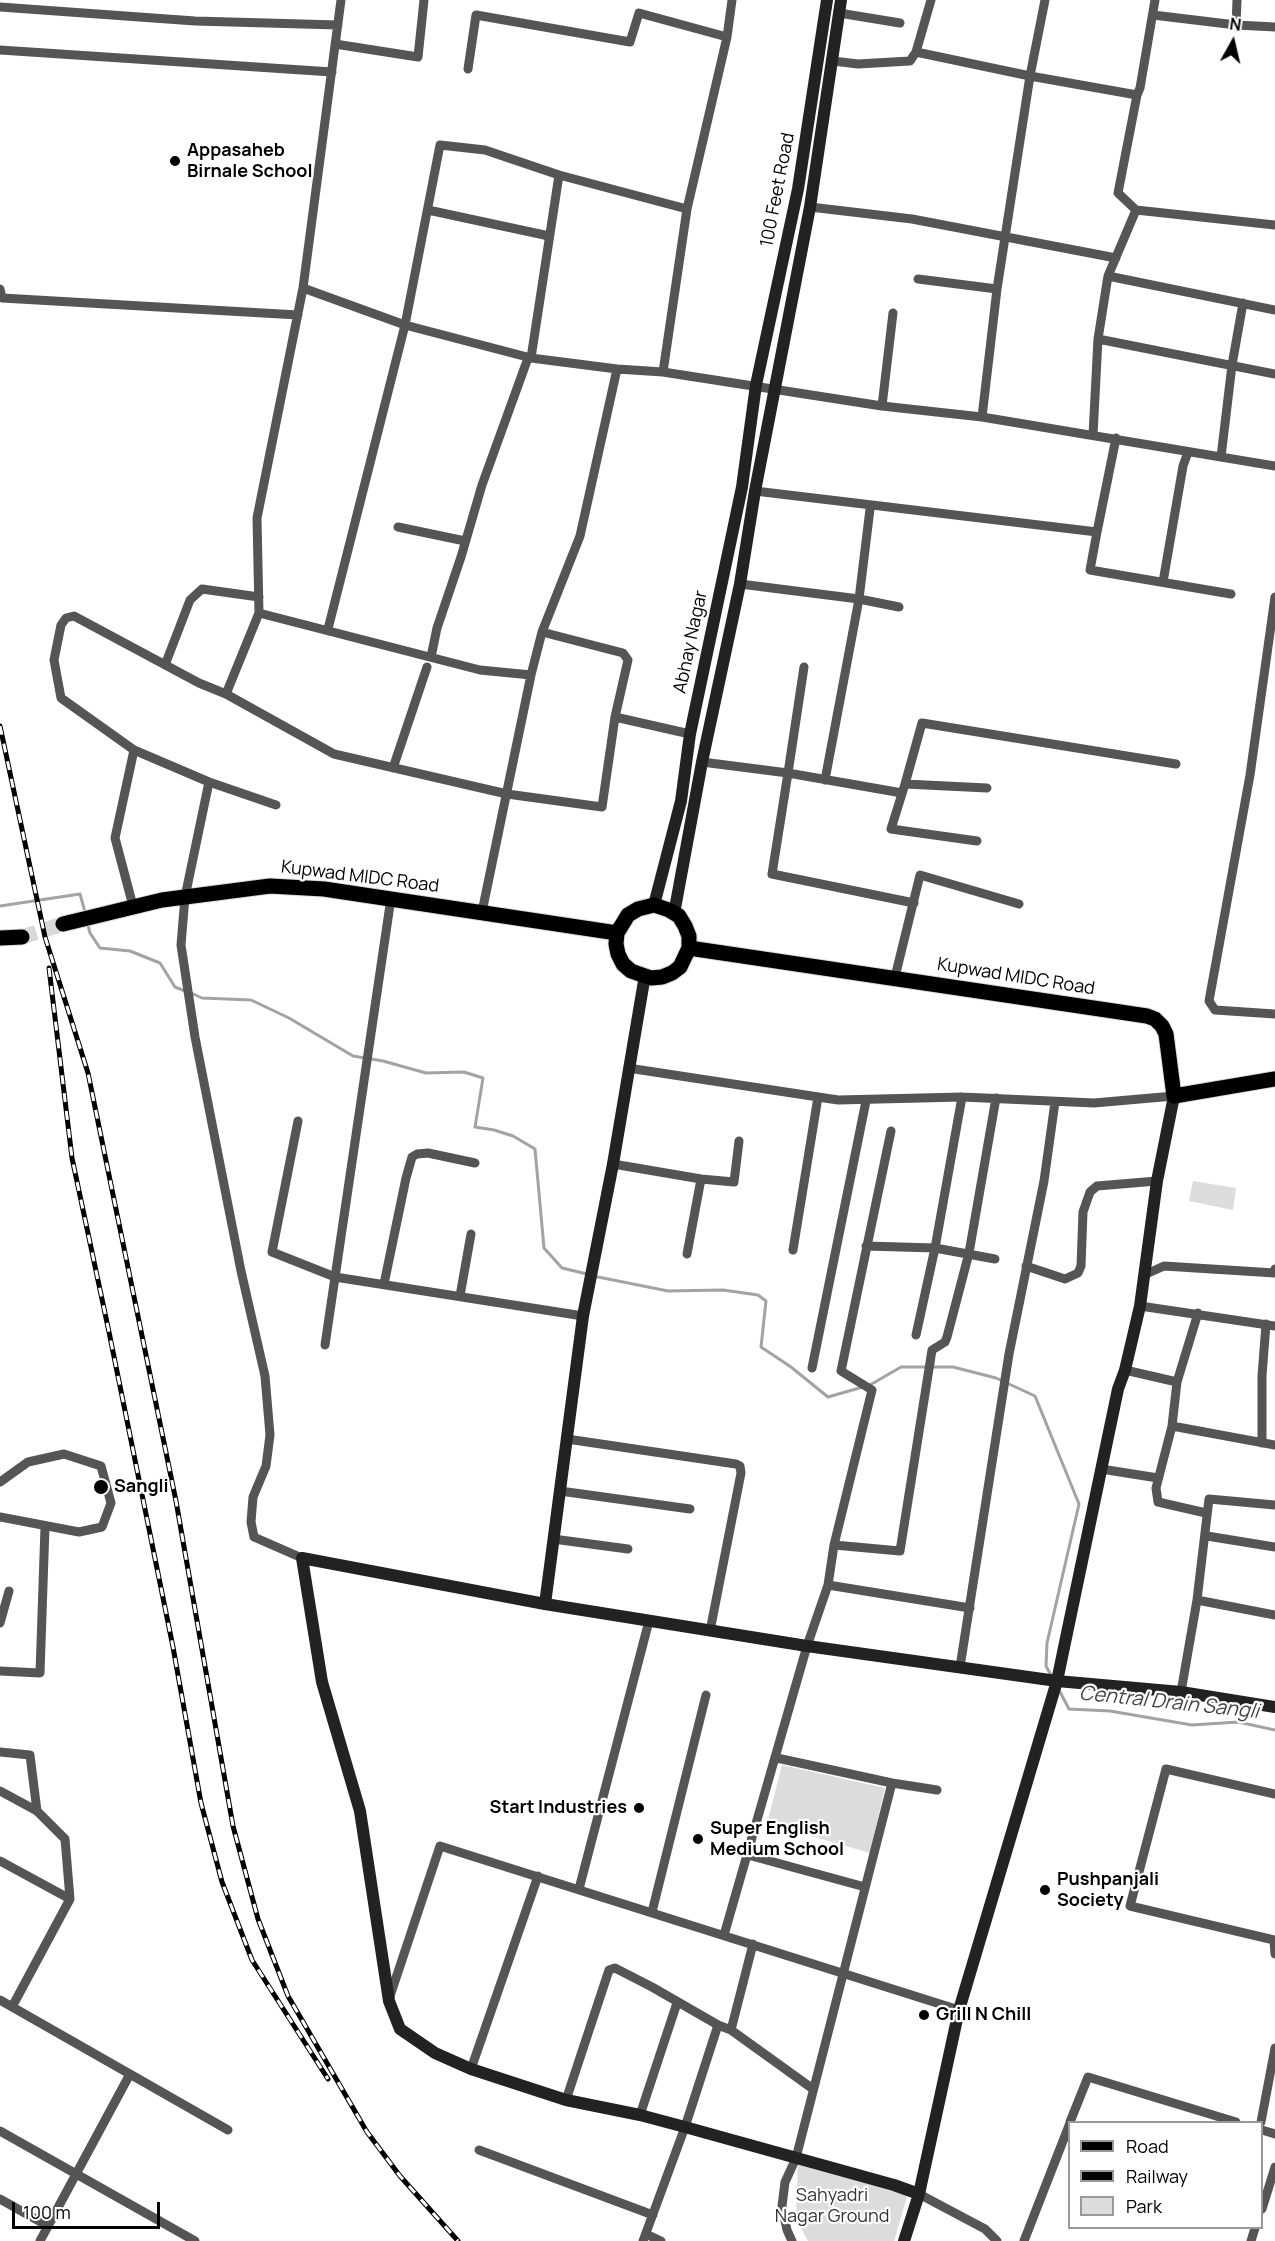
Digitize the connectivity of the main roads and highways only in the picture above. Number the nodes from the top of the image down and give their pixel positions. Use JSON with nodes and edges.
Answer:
{"nodes":[{"id":1,"x":827,"y":0,"type":"edge"},
{"id":2,"x":840,"y":6,"type":"edge"},
{"id":3,"x":756,"y":385,"type":"joint"},
{"id":4,"x":654,"y":905,"type":"junction"},
{"id":5,"x":674,"y":914,"type":"junction"},
{"id":6,"x":63,"y":924,"type":"tunnel mouth"},
{"id":7,"x":617,"y":933,"type":"junction"},
{"id":8,"x":22,"y":937,"type":"tunnel mouth"},
{"id":9,"x":0,"y":938,"type":"edge"},
{"id":10,"x":689,"y":948,"type":"junction"},
{"id":11,"x":645,"y":975,"type":"junction"},
{"id":12,"x":1275,"y":1079,"type":"edge"},
{"id":13,"x":1174,"y":1096,"type":"junction"},
{"id":14,"x":545,"y":1604,"type":"junction"},
{"id":15,"x":1057,"y":1681,"type":"junction"},
{"id":16,"x":1275,"y":1707,"type":"edge"},
{"id":17,"x":917,"y":2199,"type":"junction"},
{"id":18,"x":906,"y":2234,"type":"edge"}],
"edges":[{"from":1,"to":3,"type":"main road","name":"100 Feet Road"},
{"from":2,"to":5,"type":"main road"},
{"from":3,"to":4,"type":"main road","name":"Abhay Nagar"},
{"from":4,"to":5,"type":"main road"},
{"from":4,"to":7,"type":"main road"},
{"from":5,"to":10,"type":"main road"},
{"from":6,"to":7,"type":"main road","name":"Kupwad MIDC Road"},
{"from":7,"to":11,"type":"main road"},
{"from":8,"to":9,"type":"main road"},
{"from":10,"to":11,"type":"main road"},
{"from":10,"to":13,"type":"main road","name":"Kupwad MIDC Road"},
{"from":11,"to":14,"type":"main road"},
{"from":12,"to":13,"type":"main road"},
{"from":13,"to":15,"type":"main road"},
{"from":14,"to":15,"type":"main road"},
{"from":14,"to":17,"type":"main road"},
{"from":15,"to":16,"type":"main road"},
{"from":15,"to":17,"type":"main road"},
{"from":17,"to":18,"type":"main road"}]}
